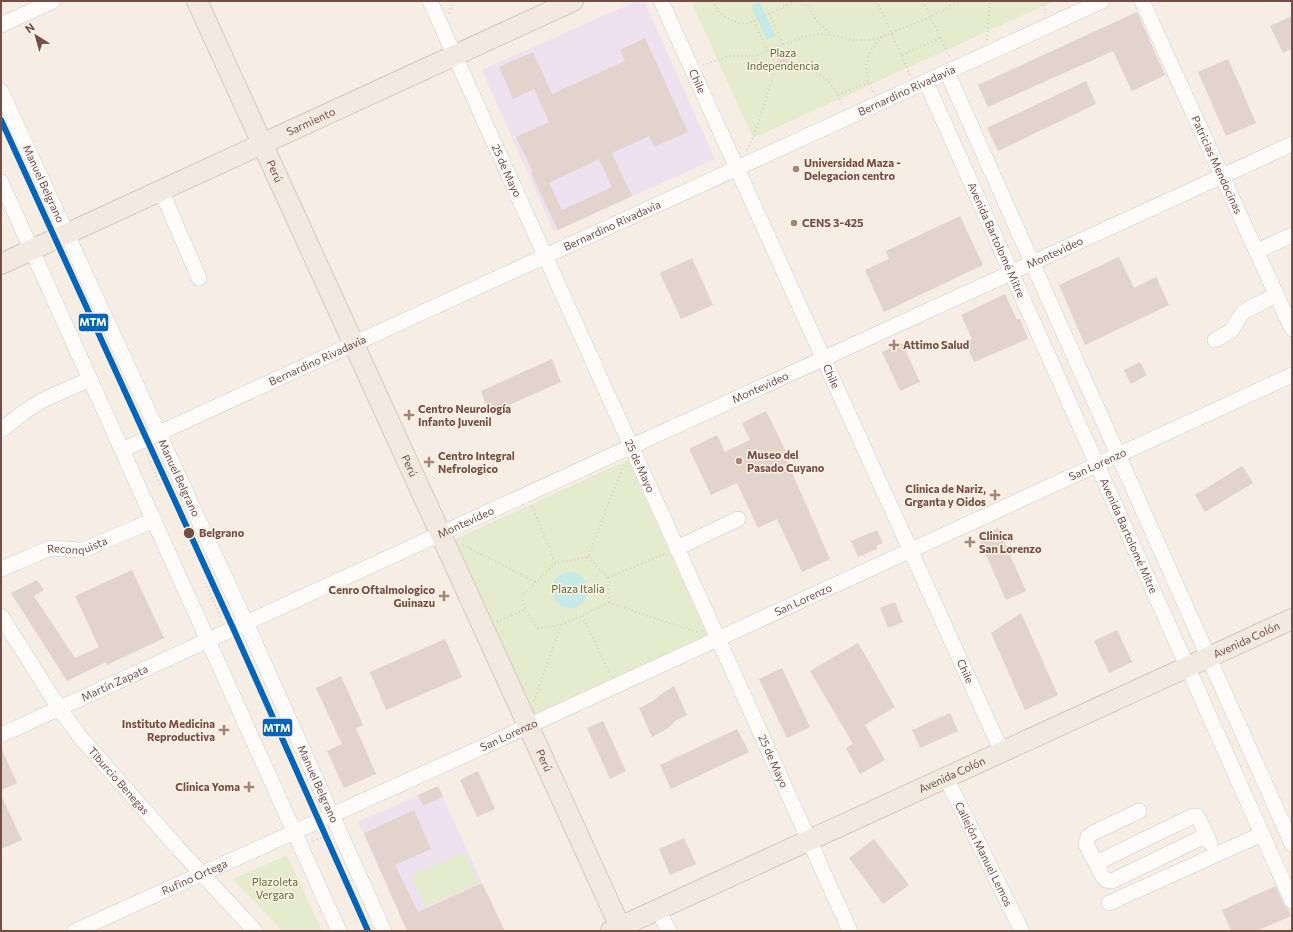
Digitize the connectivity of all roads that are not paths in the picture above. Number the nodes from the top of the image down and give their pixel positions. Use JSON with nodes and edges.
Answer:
{"nodes":[{"id":1,"x":53,"y":1,"type":"edge"},
{"id":2,"x":197,"y":1,"type":"edge"},
{"id":3,"x":430,"y":1,"type":"edge"},
{"id":4,"x":573,"y":1,"type":"edge"},
{"id":5,"x":661,"y":1,"type":"edge"},
{"id":6,"x":1102,"y":1,"type":"edge"},
{"id":7,"x":1142,"y":1,"type":"edge"},
{"id":8,"x":1,"y":25,"type":"edge"},
{"id":9,"x":454,"y":56,"type":"junction"},
{"id":10,"x":947,"y":72,"type":"junction"},
{"id":11,"x":926,"y":82,"type":"junction"},
{"id":12,"x":1,"y":91,"type":"edge"},
{"id":13,"x":262,"y":144,"type":"junction"},
{"id":14,"x":1292,"y":144,"type":"edge"},
{"id":15,"x":737,"y":168,"type":"junction"},
{"id":16,"x":1222,"y":176,"type":"junction"},
{"id":17,"x":1,"y":182,"type":"edge"},
{"id":18,"x":161,"y":190,"type":"junction"},
{"id":19,"x":67,"y":234,"type":"junction"},
{"id":20,"x":1292,"y":235,"type":"edge"},
{"id":21,"x":40,"y":246,"type":"junction"},
{"id":22,"x":1256,"y":252,"type":"junction"},
{"id":23,"x":545,"y":256,"type":"junction"},
{"id":24,"x":1032,"y":262,"type":"junction"},
{"id":25,"x":1,"y":264,"type":"edge"},
{"id":26,"x":1011,"y":272,"type":"junction"},
{"id":27,"x":199,"y":278,"type":"dead end"},
{"id":28,"x":1276,"y":295,"type":"junction"},
{"id":29,"x":1292,"y":329,"type":"edge"},
{"id":30,"x":1215,"y":340,"type":"dead end"},
{"id":31,"x":354,"y":344,"type":"junction"},
{"id":32,"x":824,"y":358,"type":"junction"},
{"id":33,"x":1292,"y":375,"type":"edge"},
{"id":34,"x":90,"y":379,"type":"junction"},
{"id":35,"x":1,"y":430,"type":"edge"},
{"id":36,"x":159,"y":434,"type":"junction"},
{"id":37,"x":631,"y":446,"type":"junction"},
{"id":38,"x":122,"y":450,"type":"junction"},
{"id":39,"x":1119,"y":455,"type":"junction"},
{"id":40,"x":1097,"y":465,"type":"junction"},
{"id":41,"x":738,"y":519,"type":"dead end"},
{"id":42,"x":154,"y":520,"type":"junction"},
{"id":43,"x":440,"y":534,"type":"junction"},
{"id":44,"x":677,"y":548,"type":"junction"},
{"id":45,"x":911,"y":550,"type":"junction"},
{"id":46,"x":1,"y":569,"type":"edge"},
{"id":47,"x":1,"y":616,"type":"edge"},
{"id":48,"x":1292,"y":619,"type":"edge"},
{"id":49,"x":246,"y":623,"type":"junction"},
{"id":50,"x":225,"y":625,"type":"joint"},
{"id":51,"x":718,"y":639,"type":"junction"},
{"id":52,"x":208,"y":640,"type":"junction"},
{"id":53,"x":1209,"y":657,"type":"junction"},
{"id":54,"x":1187,"y":667,"type":"junction"},
{"id":55,"x":59,"y":708,"type":"junction"},
{"id":56,"x":528,"y":726,"type":"junction"},
{"id":57,"x":1,"y":735,"type":"edge"},
{"id":58,"x":1002,"y":752,"type":"junction"},
{"id":59,"x":946,"y":778,"type":"junction"},
{"id":60,"x":1139,"y":812,"type":"dead end"},
{"id":61,"x":332,"y":816,"type":"junction"},
{"id":62,"x":313,"y":824,"type":"joint"},
{"id":63,"x":294,"y":832,"type":"junction"},
{"id":64,"x":1262,"y":834,"type":"junction"},
{"id":65,"x":1207,"y":835,"type":"junction"},
{"id":66,"x":809,"y":840,"type":"junction"},
{"id":67,"x":1292,"y":844,"type":"edge"},
{"id":68,"x":1216,"y":855,"type":"junction"},
{"id":69,"x":1096,"y":863,"type":"junction"},
{"id":70,"x":201,"y":874,"type":"junction"},
{"id":71,"x":1292,"y":901,"type":"edge"},
{"id":72,"x":1109,"y":903,"type":"dead end"},
{"id":73,"x":658,"y":910,"type":"junction"},
{"id":74,"x":618,"y":930,"type":"edge"},
{"id":75,"x":75,"y":931,"type":"edge"},
{"id":76,"x":255,"y":931,"type":"edge"},
{"id":77,"x":339,"y":931,"type":"edge"},
{"id":78,"x":384,"y":931,"type":"edge"},
{"id":79,"x":669,"y":931,"type":"edge"},
{"id":80,"x":850,"y":931,"type":"edge"},
{"id":81,"x":1022,"y":931,"type":"edge"}],
"edges":[{"from":1,"to":8,"type":"street"},
{"from":2,"to":13,"type":"main road","name":"Perú"},
{"from":3,"to":9,"type":"street","name":"25 de Mayo"},
{"from":4,"to":9,"type":"main road","name":"Sarmiento"},
{"from":5,"to":15,"type":"street","name":"Chile"},
{"from":6,"to":10,"type":"street","name":"Bernardino Rivadavia"},
{"from":7,"to":16,"type":"street","name":"Patricias Mendocinas"},
{"from":9,"to":13,"type":"main road","name":"Sarmiento"},
{"from":9,"to":23,"type":"street","name":"25 de Mayo"},
{"from":10,"to":11,"type":"street","name":"Bernardino Rivadavia"},
{"from":10,"to":24,"type":"street"},
{"from":11,"to":15,"type":"street","name":"Bernardino Rivadavia"},
{"from":11,"to":26,"type":"street","name":"Avenida Bartolomé Mitre"},
{"from":12,"to":19,"type":"street","name":"Manuel Belgrano"},
{"from":13,"to":18,"type":"main road","name":"Sarmiento"},
{"from":13,"to":31,"type":"main road","name":"Perú"},
{"from":14,"to":16,"type":"street","name":"Montevideo"},
{"from":15,"to":23,"type":"street","name":"Bernardino Rivadavia"},
{"from":15,"to":32,"type":"street","name":"Chile"},
{"from":16,"to":22,"type":"street","name":"Patricias Mendocinas"},
{"from":16,"to":24,"type":"street","name":"Montevideo"},
{"from":17,"to":21,"type":"street"},
{"from":18,"to":19,"type":"main road","name":"Sarmiento"},
{"from":18,"to":27,"type":"street"},
{"from":19,"to":21,"type":"main road","name":"Sarmiento"},
{"from":19,"to":36,"type":"street","name":"Manuel Belgrano"},
{"from":20,"to":22,"type":"street"},
{"from":21,"to":25,"type":"main road","name":"Sarmiento"},
{"from":21,"to":34,"type":"street"},
{"from":22,"to":28,"type":"street","name":"Patricias Mendocinas"},
{"from":23,"to":31,"type":"street","name":"Bernardino Rivadavia"},
{"from":23,"to":37,"type":"street","name":"25 de Mayo"},
{"from":24,"to":26,"type":"street","name":"Montevideo"},
{"from":24,"to":39,"type":"street"},
{"from":26,"to":32,"type":"street","name":"Montevideo"},
{"from":26,"to":40,"type":"street","name":"Avenida Bartolomé Mitre"},
{"from":28,"to":29,"type":"street","name":"Patricias Mendocinas"},
{"from":28,"to":30,"type":"street"},
{"from":31,"to":36,"type":"street","name":"Bernardino Rivadavia"},
{"from":31,"to":43,"type":"main road","name":"Perú"},
{"from":32,"to":37,"type":"street","name":"Montevideo"},
{"from":32,"to":45,"type":"street","name":"Chile"},
{"from":33,"to":39,"type":"street","name":"San Lorenzo"},
{"from":34,"to":35,"type":"street"},
{"from":34,"to":38,"type":"street"},
{"from":36,"to":38,"type":"street","name":"Bernardino Rivadavia"},
{"from":36,"to":49,"type":"street","name":"Manuel Belgrano"},
{"from":37,"to":43,"type":"street","name":"Montevideo"},
{"from":37,"to":44,"type":"street","name":"25 de Mayo"},
{"from":38,"to":42,"type":"street"},
{"from":39,"to":40,"type":"street","name":"San Lorenzo"},
{"from":39,"to":53,"type":"street"},
{"from":40,"to":45,"type":"street","name":"San Lorenzo"},
{"from":40,"to":54,"type":"street","name":"Avenida Bartolomé Mitre"},
{"from":41,"to":44,"type":"street"},
{"from":42,"to":46,"type":"street","name":"Reconquista"},
{"from":42,"to":52,"type":"street"},
{"from":43,"to":49,"type":"street","name":"Montevideo"},
{"from":43,"to":56,"type":"main road","name":"Perú"},
{"from":44,"to":51,"type":"street","name":"25 de Mayo"},
{"from":45,"to":51,"type":"street","name":"San Lorenzo"},
{"from":45,"to":58,"type":"street","name":"Chile"},
{"from":47,"to":55,"type":"street","name":"Tiburcio Benegas"},
{"from":48,"to":53,"type":"main road","name":"Avenida Colón"},
{"from":49,"to":50,"type":"street","name":"Montevideo"},
{"from":49,"to":61,"type":"street","name":"Manuel Belgrano"},
{"from":50,"to":52,"type":"street","name":"Martín Zapata"},
{"from":51,"to":56,"type":"street","name":"San Lorenzo"},
{"from":51,"to":66,"type":"street","name":"25 de Mayo"},
{"from":52,"to":55,"type":"street","name":"Martín Zapata"},
{"from":52,"to":63,"type":"street"},
{"from":53,"to":54,"type":"main road","name":"Avenida Colón"},
{"from":53,"to":67,"type":"street"},
{"from":54,"to":58,"type":"main road","name":"Avenida Colón"},
{"from":54,"to":64,"type":"street","name":"Avenida Bartolomé Mitre"},
{"from":55,"to":57,"type":"street","name":"Martín Zapata"},
{"from":55,"to":70,"type":"street","name":"Tiburcio Benegas"},
{"from":56,"to":61,"type":"street","name":"San Lorenzo"},
{"from":56,"to":74,"type":"main road","name":"Perú"},
{"from":58,"to":59,"type":"main road","name":"Avenida Colón"},
{"from":59,"to":66,"type":"main road","name":"Avenida Colón"},
{"from":59,"to":81,"type":"street","name":"Callejón Manuel Lemos"},
{"from":60,"to":69,"type":"street"},
{"from":61,"to":62,"type":"street","name":"San Lorenzo"},
{"from":61,"to":78,"type":"street","name":"Manuel Belgrano"},
{"from":62,"to":63,"type":"street","name":"Rufino Ortega"},
{"from":63,"to":70,"type":"street","name":"Rufino Ortega"},
{"from":63,"to":77,"type":"street"},
{"from":64,"to":68,"type":"street"},
{"from":64,"to":71,"type":"street","name":"Avenida Bartolomé Mitre"},
{"from":65,"to":68,"type":"street"},
{"from":65,"to":69,"type":"street"},
{"from":65,"to":69,"type":"street"},
{"from":66,"to":73,"type":"main road","name":"Avenida Colón"},
{"from":66,"to":80,"type":"street","name":"25 de Mayo"},
{"from":68,"to":72,"type":"street"},
{"from":70,"to":75,"type":"street","name":"Rufino Ortega"},
{"from":70,"to":76,"type":"street","name":"Tiburcio Benegas"},
{"from":73,"to":74,"type":"main road","name":"Avenida Colón"},
{"from":73,"to":79,"type":"street"}]}
